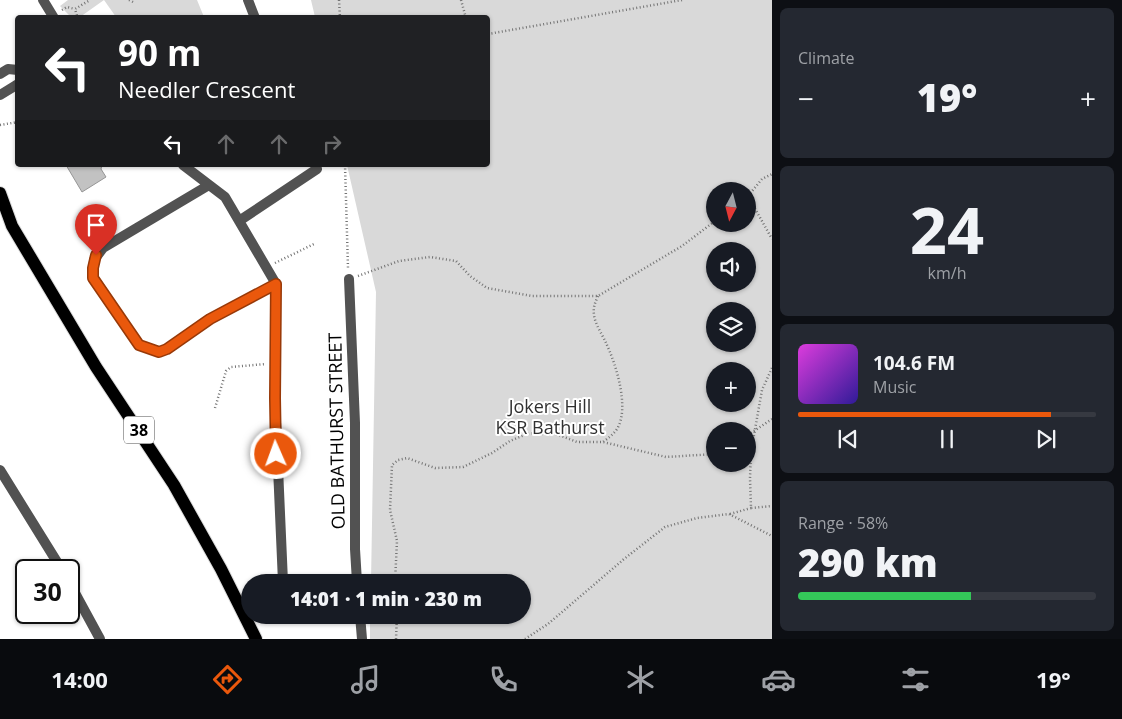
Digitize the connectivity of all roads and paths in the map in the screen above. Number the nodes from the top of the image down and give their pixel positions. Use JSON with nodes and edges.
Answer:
{"nodes":[{"id":1,"x":43,"y":0,"type":"edge"},
{"id":2,"x":90,"y":0,"type":"edge"},
{"id":3,"x":129,"y":0,"type":"edge"},
{"id":4,"x":248,"y":0,"type":"edge"},
{"id":5,"x":339,"y":0,"type":"edge"},
{"id":6,"x":461,"y":0,"type":"edge"},
{"id":7,"x":682,"y":0,"type":"edge"},
{"id":8,"x":133,"y":2,"type":"dead end"},
{"id":9,"x":52,"y":15,"type":"edge"},
{"id":10,"x":77,"y":15,"type":"edge"},
{"id":11,"x":254,"y":15,"type":"edge"},
{"id":12,"x":340,"y":15,"type":"edge"},
{"id":13,"x":465,"y":15,"type":"edge"},
{"id":14,"x":490,"y":34,"type":"edge"},
{"id":15,"x":15,"y":70,"type":"edge"},
{"id":16,"x":0,"y":74,"type":"edge"},
{"id":17,"x":15,"y":86,"type":"edge"},
{"id":18,"x":0,"y":95,"type":"edge"},
{"id":19,"x":15,"y":122,"type":"edge"},
{"id":20,"x":0,"y":125,"type":"edge"},
{"id":21,"x":186,"y":167,"type":"edge"},
{"id":22,"x":345,"y":167,"type":"edge"},
{"id":23,"x":316,"y":169,"type":"dead end"},
{"id":24,"x":772,"y":174,"type":"edge"},
{"id":25,"x":209,"y":185,"type":"junction"},
{"id":26,"x":756,"y":186,"type":"edge"},
{"id":27,"x":0,"y":193,"type":"edge"},
{"id":28,"x":756,"y":211,"type":"edge"},
{"id":29,"x":0,"y":217,"type":"edge"},
{"id":30,"x":238,"y":221,"type":"junction"},
{"id":31,"x":12,"y":226,"type":"junction"},
{"id":32,"x":706,"y":228,"type":"edge"},
{"id":33,"x":772,"y":240,"type":"edge"},
{"id":34,"x":314,"y":244,"type":"dead end"},
{"id":35,"x":266,"y":268,"type":"junction"},
{"id":36,"x":349,"y":279,"type":"junction"},
{"id":37,"x":276,"y":284,"type":"junction"},
{"id":38,"x":598,"y":296,"type":"junction"},
{"id":39,"x":275,"y":363,"type":"junction"},
{"id":40,"x":772,"y":368,"type":"edge"},
{"id":41,"x":216,"y":408,"type":"dead end"},
{"id":42,"x":772,"y":419,"type":"edge"},
{"id":43,"x":756,"y":425,"type":"edge"},
{"id":44,"x":756,"y":430,"type":"edge"},
{"id":45,"x":602,"y":442,"type":"junction"},
{"id":46,"x":706,"y":455,"type":"edge"},
{"id":47,"x":0,"y":470,"type":"edge"},
{"id":48,"x":750,"y":472,"type":"edge"},
{"id":49,"x":772,"y":506,"type":"edge"},
{"id":50,"x":752,"y":508,"type":"junction"},
{"id":51,"x":729,"y":514,"type":"junction"},
{"id":52,"x":772,"y":536,"type":"edge"},
{"id":53,"x":55,"y":559,"type":"edge"},
{"id":54,"x":283,"y":574,"type":"edge"},
{"id":55,"x":357,"y":574,"type":"edge"},
{"id":56,"x":395,"y":574,"type":"edge"},
{"id":57,"x":80,"y":602,"type":"edge"},
{"id":58,"x":361,"y":624,"type":"edge"},
{"id":59,"x":397,"y":624,"type":"edge"},
{"id":60,"x":100,"y":639,"type":"edge"},
{"id":61,"x":256,"y":639,"type":"edge"},
{"id":62,"x":362,"y":639,"type":"edge"},
{"id":63,"x":396,"y":639,"type":"edge"},
{"id":64,"x":525,"y":639,"type":"edge"}],
"edges":[{"from":1,"to":9,"type":"street"},
{"from":2,"to":10,"type":"path"},
{"from":3,"to":8,"type":"path"},
{"from":4,"to":11,"type":"street"},
{"from":5,"to":12,"type":"path"},
{"from":6,"to":13,"type":"path"},
{"from":7,"to":14,"type":"path"},
{"from":15,"to":16,"type":"street"},
{"from":17,"to":18,"type":"street"},
{"from":19,"to":20,"type":"path"},
{"from":21,"to":25,"type":"street"},
{"from":22,"to":36,"type":"path"},
{"from":23,"to":30,"type":"street"},
{"from":24,"to":26,"type":"path"},
{"from":25,"to":30,"type":"street"},
{"from":25,"to":37,"type":"street"},
{"from":27,"to":31,"type":"main road","number":"38"},
{"from":28,"to":33,"type":"path"},
{"from":29,"to":31,"type":"main road","number":"38"},
{"from":30,"to":35,"type":"street"},
{"from":31,"to":61,"type":"main road","number":"38"},
{"from":32,"to":38,"type":"path"},
{"from":34,"to":35,"type":"path"},
{"from":35,"to":37,"type":"street"},
{"from":36,"to":38,"type":"path"},
{"from":36,"to":55,"type":"street","name":"OLD BATHURST STREET"},
{"from":37,"to":39,"type":"street"},
{"from":38,"to":45,"type":"path"},
{"from":39,"to":41,"type":"path"},
{"from":39,"to":54,"type":"street"},
{"from":40,"to":43,"type":"path"},
{"from":42,"to":44,"type":"path"},
{"from":45,"to":46,"type":"path"},
{"from":45,"to":56,"type":"path"},
{"from":47,"to":53,"type":"street"},
{"from":48,"to":50,"type":"path"},
{"from":49,"to":50,"type":"path"},
{"from":50,"to":51,"type":"path"},
{"from":51,"to":52,"type":"path"},
{"from":51,"to":64,"type":"path"},
{"from":57,"to":60,"type":"street"},
{"from":58,"to":62,"type":"street"},
{"from":59,"to":63,"type":"path"}]}
